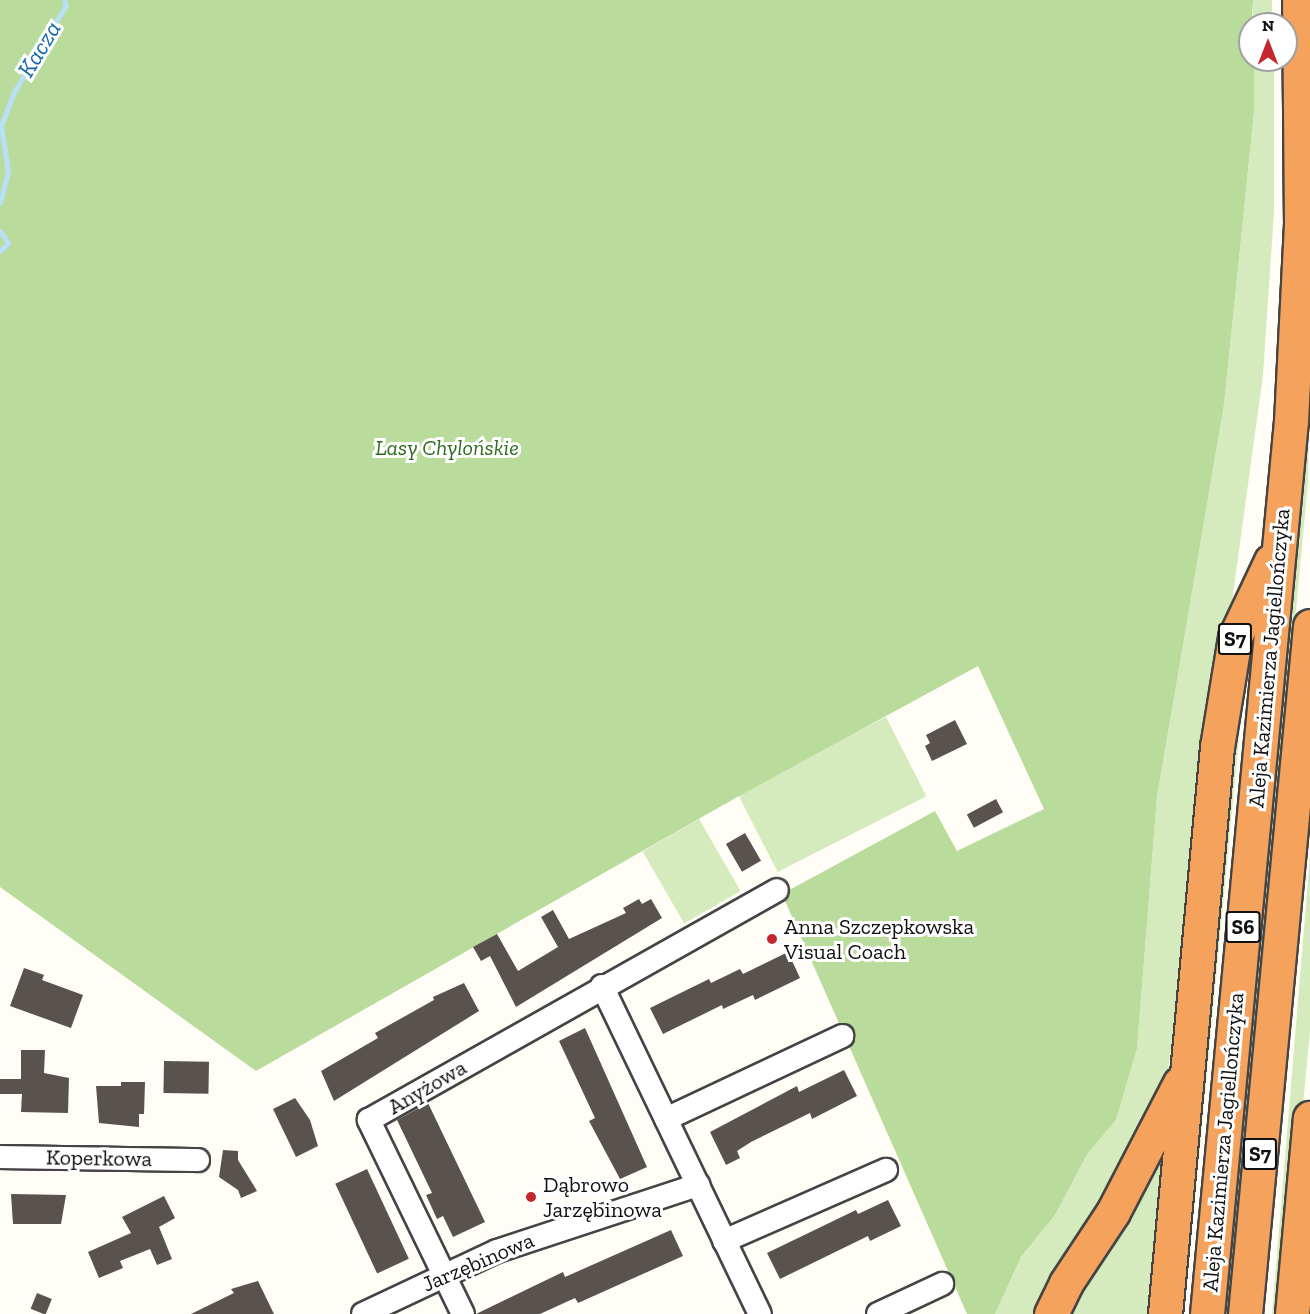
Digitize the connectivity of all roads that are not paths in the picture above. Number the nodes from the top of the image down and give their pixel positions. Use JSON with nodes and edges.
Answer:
{"nodes":[{"id":1,"x":1299,"y":0,"type":"edge"},
{"id":2,"x":1281,"y":540,"type":"junction"},
{"id":3,"x":1310,"y":626,"type":"edge"},
{"id":4,"x":777,"y":890,"type":"dead end"},
{"id":5,"x":602,"y":986,"type":"junction"},
{"id":6,"x":842,"y":1036,"type":"dead end"},
{"id":7,"x":1189,"y":1063,"type":"junction"},
{"id":8,"x":1310,"y":1118,"type":"edge"},
{"id":9,"x":666,"y":1119,"type":"junction"},
{"id":10,"x":0,"y":1157,"type":"edge"},
{"id":11,"x":198,"y":1160,"type":"dead end"},
{"id":12,"x":886,"y":1170,"type":"dead end"},
{"id":13,"x":698,"y":1185,"type":"junction"},
{"id":14,"x":724,"y":1241,"type":"junction"},
{"id":15,"x":444,"y":1275,"type":"junction"},
{"id":16,"x":942,"y":1284,"type":"dead end"},
{"id":17,"x":363,"y":1314,"type":"edge"},
{"id":18,"x":463,"y":1314,"type":"edge"},
{"id":19,"x":760,"y":1314,"type":"edge"},
{"id":20,"x":878,"y":1314,"type":"edge"},
{"id":21,"x":1051,"y":1314,"type":"edge"},
{"id":22,"x":1166,"y":1314,"type":"edge"},
{"id":23,"x":1207,"y":1314,"type":"edge"},
{"id":24,"x":1245,"y":1314,"type":"edge"},
{"id":25,"x":1292,"y":1314,"type":"edge"}],
"edges":[{"from":1,"to":2,"type":"highway","name":"Aleja Kazimierza Jagiellończyka","number":"S7"},
{"from":2,"to":7,"type":"highway","number":"S7"},
{"from":2,"to":23,"type":"highway","name":"Aleja Kazimierza Jagiellończyka","number":"S6"},
{"from":3,"to":24,"type":"highway","name":"Aleja Kazimierza Jagiellończyka","number":"S7"},
{"from":4,"to":5,"type":"street","name":"Anyżowa"},
{"from":5,"to":9,"type":"street"},
{"from":5,"to":15,"type":"street","name":"Anyżowa"},
{"from":6,"to":9,"type":"street"},
{"from":7,"to":21,"type":"highway"},
{"from":7,"to":22,"type":"highway","number":"S7"},
{"from":8,"to":25,"type":"highway"},
{"from":9,"to":13,"type":"street"},
{"from":10,"to":11,"type":"street","name":"Koperkowa"},
{"from":12,"to":14,"type":"street"},
{"from":13,"to":14,"type":"street"},
{"from":13,"to":15,"type":"street","name":"Jarzębinowa"},
{"from":14,"to":19,"type":"street"},
{"from":15,"to":17,"type":"street","name":"Jarzębinowa"},
{"from":15,"to":18,"type":"street"},
{"from":16,"to":20,"type":"street"}]}
